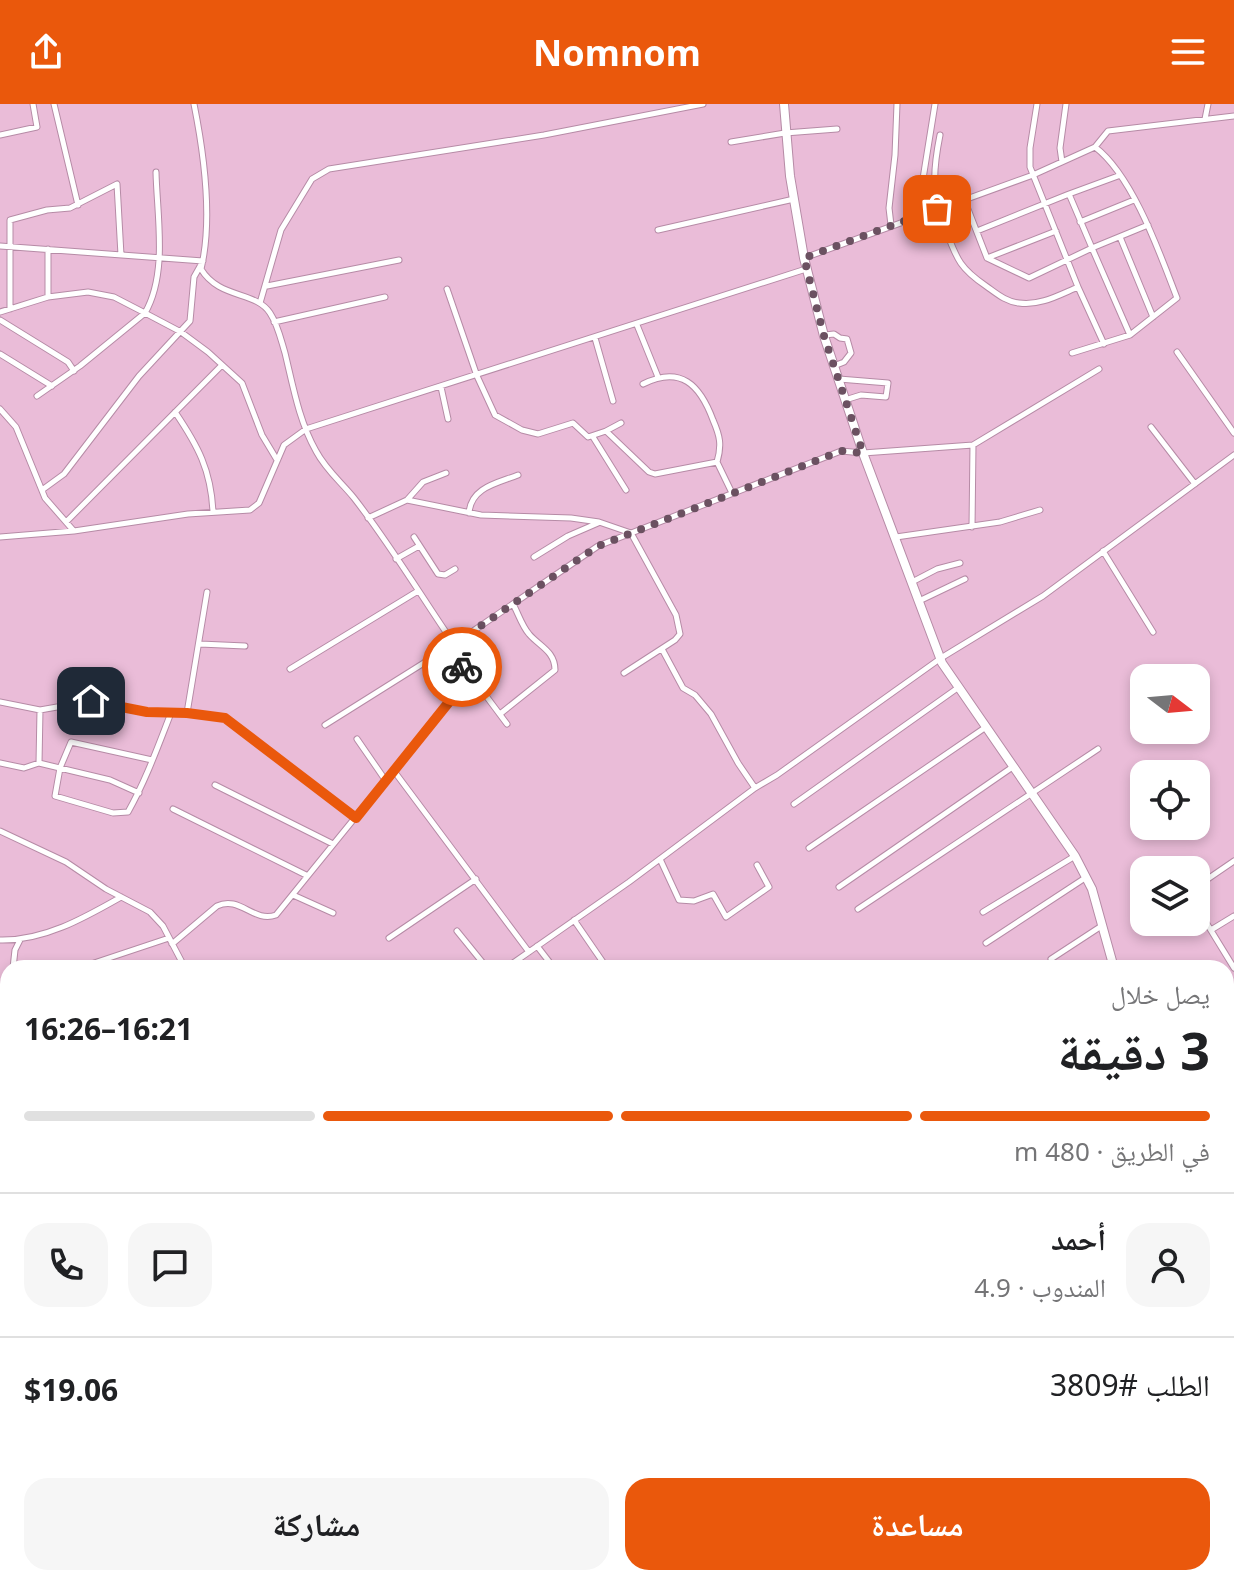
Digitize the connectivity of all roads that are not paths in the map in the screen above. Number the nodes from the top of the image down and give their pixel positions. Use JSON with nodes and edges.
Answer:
{"nodes":[{"id":1,"x":33,"y":104,"type":"edge"},
{"id":2,"x":54,"y":104,"type":"edge"},
{"id":3,"x":194,"y":104,"type":"edge"},
{"id":4,"x":703,"y":104,"type":"edge"},
{"id":5,"x":784,"y":104,"type":"edge"},
{"id":6,"x":897,"y":104,"type":"edge"},
{"id":7,"x":935,"y":104,"type":"edge"},
{"id":8,"x":1037,"y":104,"type":"edge"},
{"id":9,"x":1066,"y":104,"type":"edge"},
{"id":10,"x":1208,"y":104,"type":"edge"},
{"id":11,"x":1234,"y":116,"type":"edge"},
{"id":12,"x":1205,"y":119,"type":"junction"},
{"id":13,"x":837,"y":129,"type":"dead end"},
{"id":14,"x":785,"y":133,"type":"junction"},
{"id":15,"x":0,"y":135,"type":"edge"},
{"id":16,"x":940,"y":135,"type":"dead end"},
{"id":17,"x":731,"y":142,"type":"dead end"},
{"id":18,"x":1095,"y":147,"type":"junction"},
{"id":19,"x":1062,"y":163,"type":"junction"},
{"id":20,"x":156,"y":172,"type":"dead end"},
{"id":21,"x":1033,"y":175,"type":"junction"},
{"id":22,"x":1119,"y":176,"type":"junction"},
{"id":23,"x":1069,"y":194,"type":"junction"},
{"id":24,"x":794,"y":199,"type":"junction"},
{"id":25,"x":964,"y":199,"type":"junction"},
{"id":26,"x":1134,"y":200,"type":"junction"},
{"id":27,"x":1044,"y":204,"type":"junction"},
{"id":28,"x":78,"y":205,"type":"junction"},
{"id":29,"x":937,"y":209,"type":"junction"},
{"id":30,"x":917,"y":216,"type":"junction"},
{"id":31,"x":1080,"y":222,"type":"junction"},
{"id":32,"x":891,"y":225,"type":"junction"},
{"id":33,"x":1148,"y":225,"type":"junction"},
{"id":34,"x":658,"y":230,"type":"dead end"},
{"id":35,"x":977,"y":231,"type":"junction"},
{"id":36,"x":1056,"y":231,"type":"junction"},
{"id":37,"x":1120,"y":237,"type":"junction"},
{"id":38,"x":0,"y":246,"type":"edge"},
{"id":39,"x":9,"y":246,"type":"junction"},
{"id":40,"x":1092,"y":248,"type":"junction"},
{"id":41,"x":48,"y":249,"type":"junction"},
{"id":42,"x":121,"y":255,"type":"junction"},
{"id":43,"x":158,"y":257,"type":"junction"},
{"id":44,"x":804,"y":258,"type":"junction"},
{"id":45,"x":987,"y":258,"type":"junction"},
{"id":46,"x":399,"y":260,"type":"dead end"},
{"id":47,"x":1068,"y":260,"type":"junction"},
{"id":48,"x":203,"y":261,"type":"junction"},
{"id":49,"x":807,"y":269,"type":"junction"},
{"id":50,"x":266,"y":286,"type":"junction"},
{"id":51,"x":1078,"y":287,"type":"junction"},
{"id":52,"x":447,"y":289,"type":"dead end"},
{"id":53,"x":48,"y":297,"type":"junction"},
{"id":54,"x":385,"y":297,"type":"dead end"},
{"id":55,"x":260,"y":303,"type":"junction"},
{"id":56,"x":10,"y":309,"type":"junction"},
{"id":57,"x":0,"y":312,"type":"edge"},
{"id":58,"x":145,"y":313,"type":"junction"},
{"id":59,"x":1153,"y":317,"type":"junction"},
{"id":60,"x":0,"y":320,"type":"edge"},
{"id":61,"x":274,"y":322,"type":"junction"},
{"id":62,"x":637,"y":325,"type":"junction"},
{"id":63,"x":181,"y":332,"type":"junction"},
{"id":64,"x":1130,"y":335,"type":"junction"},
{"id":65,"x":824,"y":336,"type":"junction"},
{"id":66,"x":595,"y":338,"type":"junction"},
{"id":67,"x":1104,"y":344,"type":"junction"},
{"id":68,"x":1177,"y":352,"type":"dead end"},
{"id":69,"x":1072,"y":353,"type":"dead end"},
{"id":70,"x":0,"y":354,"type":"edge"},
{"id":71,"x":221,"y":366,"type":"junction"},
{"id":72,"x":834,"y":367,"type":"junction"},
{"id":73,"x":1099,"y":369,"type":"dead end"},
{"id":74,"x":74,"y":371,"type":"junction"},
{"id":75,"x":477,"y":376,"type":"junction"},
{"id":76,"x":658,"y":377,"type":"junction"},
{"id":77,"x":838,"y":379,"type":"junction"},
{"id":78,"x":643,"y":384,"type":"dead end"},
{"id":79,"x":52,"y":386,"type":"junction"},
{"id":80,"x":441,"y":387,"type":"junction"},
{"id":81,"x":37,"y":396,"type":"dead end"},
{"id":82,"x":845,"y":400,"type":"junction"},
{"id":83,"x":613,"y":401,"type":"dead end"},
{"id":84,"x":0,"y":409,"type":"edge"},
{"id":85,"x":175,"y":412,"type":"junction"},
{"id":86,"x":448,"y":419,"type":"dead end"},
{"id":87,"x":621,"y":423,"type":"dead end"},
{"id":88,"x":1151,"y":427,"type":"dead end"},
{"id":89,"x":306,"y":429,"type":"junction"},
{"id":90,"x":606,"y":431,"type":"junction"},
{"id":91,"x":1234,"y":433,"type":"edge"},
{"id":92,"x":593,"y":437,"type":"junction"},
{"id":93,"x":973,"y":445,"type":"junction"},
{"id":94,"x":863,"y":453,"type":"junction"},
{"id":95,"x":1234,"y":455,"type":"edge"},
{"id":96,"x":278,"y":461,"type":"junction"},
{"id":97,"x":717,"y":462,"type":"junction"},
{"id":98,"x":446,"y":473,"type":"dead end"},
{"id":99,"x":518,"y":475,"type":"dead end"},
{"id":100,"x":1195,"y":484,"type":"junction"},
{"id":101,"x":42,"y":490,"type":"junction"},
{"id":102,"x":626,"y":490,"type":"dead end"},
{"id":103,"x":732,"y":493,"type":"junction"},
{"id":104,"x":407,"y":500,"type":"junction"},
{"id":105,"x":1040,"y":510,"type":"dead end"},
{"id":106,"x":213,"y":512,"type":"junction"},
{"id":107,"x":469,"y":513,"type":"junction"},
{"id":108,"x":368,"y":518,"type":"junction"},
{"id":109,"x":66,"y":522,"type":"junction"},
{"id":110,"x":599,"y":522,"type":"junction"},
{"id":111,"x":972,"y":527,"type":"junction"},
{"id":112,"x":74,"y":531,"type":"junction"},
{"id":113,"x":631,"y":533,"type":"junction"},
{"id":114,"x":0,"y":537,"type":"edge"},
{"id":115,"x":414,"y":537,"type":"dead end"},
{"id":116,"x":895,"y":538,"type":"junction"},
{"id":117,"x":420,"y":546,"type":"junction"},
{"id":118,"x":1103,"y":551,"type":"junction"},
{"id":119,"x":534,"y":557,"type":"dead end"},
{"id":120,"x":396,"y":559,"type":"junction"},
{"id":121,"x":960,"y":563,"type":"dead end"},
{"id":122,"x":455,"y":569,"type":"dead end"},
{"id":123,"x":965,"y":579,"type":"dead end"},
{"id":124,"x":912,"y":582,"type":"junction"},
{"id":125,"x":418,"y":591,"type":"junction"},
{"id":126,"x":207,"y":592,"type":"dead end"},
{"id":127,"x":919,"y":601,"type":"junction"},
{"id":128,"x":513,"y":604,"type":"junction"},
{"id":129,"x":1153,"y":632,"type":"dead end"},
{"id":130,"x":200,"y":644,"type":"junction"},
{"id":131,"x":454,"y":644,"type":"junction"},
{"id":132,"x":245,"y":646,"type":"dead end"},
{"id":133,"x":662,"y":649,"type":"junction"},
{"id":134,"x":941,"y":658,"type":"junction"},
{"id":135,"x":462,"y":665,"type":"junction"},
{"id":136,"x":290,"y":669,"type":"dead end"},
{"id":137,"x":624,"y":673,"type":"dead end"},
{"id":138,"x":959,"y":687,"type":"junction"},
{"id":139,"x":0,"y":702,"type":"edge"},
{"id":140,"x":40,"y":710,"type":"junction"},
{"id":141,"x":171,"y":713,"type":"junction"},
{"id":142,"x":187,"y":713,"type":"junction"},
{"id":143,"x":500,"y":714,"type":"junction"},
{"id":144,"x":507,"y":724,"type":"dead end"},
{"id":145,"x":325,"y":725,"type":"dead end"},
{"id":146,"x":986,"y":727,"type":"junction"},
{"id":147,"x":357,"y":739,"type":"dead end"},
{"id":148,"x":1098,"y":749,"type":"dead end"},
{"id":149,"x":152,"y":760,"type":"junction"},
{"id":150,"x":0,"y":763,"type":"edge"},
{"id":151,"x":39,"y":763,"type":"junction"},
{"id":152,"x":1014,"y":766,"type":"junction"},
{"id":153,"x":60,"y":768,"type":"junction"},
{"id":154,"x":394,"y":771,"type":"junction"},
{"id":155,"x":386,"y":781,"type":"junction"},
{"id":156,"x":215,"y":785,"type":"dead end"},
{"id":157,"x":755,"y":788,"type":"junction"},
{"id":158,"x":139,"y":793,"type":"junction"},
{"id":159,"x":1033,"y":794,"type":"junction"},
{"id":160,"x":794,"y":804,"type":"dead end"},
{"id":161,"x":173,"y":809,"type":"dead end"},
{"id":162,"x":356,"y":818,"type":"junction"},
{"id":163,"x":0,"y":831,"type":"edge"},
{"id":164,"x":333,"y":844,"type":"junction"},
{"id":165,"x":809,"y":848,"type":"dead end"},
{"id":166,"x":1075,"y":856,"type":"junction"},
{"id":167,"x":660,"y":859,"type":"junction"},
{"id":168,"x":1234,"y":861,"type":"edge"},
{"id":169,"x":757,"y":865,"type":"dead end"},
{"id":170,"x":306,"y":875,"type":"junction"},
{"id":171,"x":1210,"y":877,"type":"edge"},
{"id":172,"x":1086,"y":878,"type":"junction"},
{"id":173,"x":476,"y":879,"type":"junction"},
{"id":174,"x":839,"y":887,"type":"dead end"},
{"id":175,"x":293,"y":895,"type":"junction"},
{"id":176,"x":121,"y":897,"type":"junction"},
{"id":177,"x":858,"y":909,"type":"dead end"},
{"id":178,"x":983,"y":912,"type":"dead end"},
{"id":179,"x":333,"y":913,"type":"dead end"},
{"id":180,"x":1234,"y":916,"type":"edge"},
{"id":181,"x":574,"y":920,"type":"junction"},
{"id":182,"x":1103,"y":925,"type":"junction"},
{"id":183,"x":1211,"y":930,"type":"joint"},
{"id":184,"x":457,"y":931,"type":"dead end"},
{"id":185,"x":389,"y":938,"type":"dead end"},
{"id":186,"x":0,"y":940,"type":"edge"},
{"id":187,"x":20,"y":940,"type":"junction"},
{"id":188,"x":171,"y":941,"type":"junction"},
{"id":189,"x":986,"y":943,"type":"dead end"},
{"id":190,"x":537,"y":946,"type":"junction"},
{"id":191,"x":529,"y":952,"type":"junction"},
{"id":192,"x":1051,"y":959,"type":"dead end"},
{"id":193,"x":14,"y":960,"type":"edge"},
{"id":194,"x":106,"y":960,"type":"edge"},
{"id":195,"x":181,"y":960,"type":"edge"},
{"id":196,"x":481,"y":960,"type":"edge"},
{"id":197,"x":517,"y":960,"type":"edge"},
{"id":198,"x":548,"y":960,"type":"edge"},
{"id":199,"x":602,"y":960,"type":"edge"},
{"id":200,"x":1112,"y":960,"type":"edge"},
{"id":201,"x":1229,"y":960,"type":"edge"}],
"edges":[{"from":1,"to":15,"type":"street"},
{"from":2,"to":28,"type":"street"},
{"from":3,"to":48,"type":"street"},
{"from":4,"to":50,"type":"street"},
{"from":5,"to":14,"type":"street"},
{"from":6,"to":32,"type":"street"},
{"from":7,"to":30,"type":"street"},
{"from":8,"to":21,"type":"street"},
{"from":9,"to":19,"type":"street"},
{"from":10,"to":12,"type":"street"},
{"from":11,"to":12,"type":"street"},
{"from":12,"to":18,"type":"street"},
{"from":13,"to":14,"type":"street"},
{"from":14,"to":17,"type":"street"},
{"from":14,"to":24,"type":"street"},
{"from":16,"to":29,"type":"street"},
{"from":18,"to":19,"type":"street"},
{"from":18,"to":22,"type":"street"},
{"from":19,"to":21,"type":"street"},
{"from":20,"to":43,"type":"street"},
{"from":21,"to":25,"type":"street"},
{"from":21,"to":27,"type":"street"},
{"from":22,"to":23,"type":"street"},
{"from":22,"to":26,"type":"street"},
{"from":23,"to":27,"type":"street"},
{"from":23,"to":31,"type":"street"},
{"from":24,"to":34,"type":"street"},
{"from":24,"to":44,"type":"street"},
{"from":25,"to":29,"type":"street"},
{"from":25,"to":35,"type":"street"},
{"from":26,"to":31,"type":"street"},
{"from":26,"to":33,"type":"street"},
{"from":27,"to":35,"type":"street"},
{"from":27,"to":36,"type":"street"},
{"from":28,"to":39,"type":"street"},
{"from":28,"to":42,"type":"street"},
{"from":29,"to":30,"type":"street"},
{"from":29,"to":51,"type":"street"},
{"from":30,"to":32,"type":"street"},
{"from":31,"to":40,"type":"street"},
{"from":32,"to":44,"type":"street"},
{"from":33,"to":37,"type":"street"},
{"from":33,"to":59,"type":"street"},
{"from":35,"to":45,"type":"street"},
{"from":36,"to":45,"type":"street"},
{"from":36,"to":47,"type":"street"},
{"from":37,"to":40,"type":"street"},
{"from":37,"to":59,"type":"street"},
{"from":38,"to":39,"type":"street"},
{"from":39,"to":41,"type":"street"},
{"from":39,"to":56,"type":"street"},
{"from":40,"to":47,"type":"street"},
{"from":40,"to":64,"type":"street"},
{"from":41,"to":42,"type":"street"},
{"from":41,"to":53,"type":"street"},
{"from":42,"to":43,"type":"street"},
{"from":43,"to":48,"type":"street"},
{"from":43,"to":58,"type":"street"},
{"from":44,"to":49,"type":"street"},
{"from":45,"to":47,"type":"street"},
{"from":46,"to":50,"type":"street"},
{"from":47,"to":51,"type":"street"},
{"from":48,"to":55,"type":"street"},
{"from":48,"to":63,"type":"street"},
{"from":49,"to":62,"type":"street"},
{"from":49,"to":65,"type":"street"},
{"from":50,"to":55,"type":"street"},
{"from":51,"to":67,"type":"street"},
{"from":52,"to":75,"type":"street"},
{"from":53,"to":56,"type":"street"},
{"from":53,"to":58,"type":"street"},
{"from":54,"to":61,"type":"street"},
{"from":55,"to":61,"type":"street"},
{"from":56,"to":57,"type":"street"},
{"from":58,"to":63,"type":"street"},
{"from":58,"to":74,"type":"street"},
{"from":59,"to":64,"type":"street"},
{"from":60,"to":74,"type":"street"},
{"from":61,"to":89,"type":"street"},
{"from":62,"to":66,"type":"street"},
{"from":62,"to":76,"type":"street"},
{"from":63,"to":71,"type":"street"},
{"from":63,"to":101,"type":"street"},
{"from":64,"to":67,"type":"street"},
{"from":65,"to":72,"type":"street"},
{"from":65,"to":72,"type":"street"},
{"from":66,"to":75,"type":"street"},
{"from":66,"to":83,"type":"street"},
{"from":67,"to":69,"type":"street"},
{"from":68,"to":91,"type":"street"},
{"from":70,"to":79,"type":"street"},
{"from":71,"to":85,"type":"street"},
{"from":71,"to":96,"type":"street"},
{"from":72,"to":77,"type":"street"},
{"from":73,"to":93,"type":"street"},
{"from":74,"to":79,"type":"street"},
{"from":75,"to":80,"type":"street"},
{"from":75,"to":92,"type":"street"},
{"from":76,"to":78,"type":"street"},
{"from":76,"to":97,"type":"street"},
{"from":77,"to":82,"type":"street"},
{"from":77,"to":82,"type":"street"},
{"from":79,"to":81,"type":"street"},
{"from":80,"to":86,"type":"street"},
{"from":80,"to":89,"type":"street"},
{"from":82,"to":94,"type":"street"},
{"from":84,"to":101,"type":"street"},
{"from":85,"to":106,"type":"street"},
{"from":85,"to":109,"type":"street"},
{"from":87,"to":90,"type":"street"},
{"from":88,"to":100,"type":"street"},
{"from":89,"to":96,"type":"street"},
{"from":89,"to":108,"type":"street"},
{"from":90,"to":92,"type":"street"},
{"from":90,"to":97,"type":"street"},
{"from":92,"to":102,"type":"street"},
{"from":93,"to":94,"type":"street"},
{"from":93,"to":111,"type":"street"},
{"from":94,"to":103,"type":"street"},
{"from":94,"to":116,"type":"street"},
{"from":95,"to":100,"type":"street"},
{"from":96,"to":106,"type":"street"},
{"from":97,"to":103,"type":"street"},
{"from":98,"to":104,"type":"street"},
{"from":99,"to":107,"type":"street"},
{"from":100,"to":118,"type":"street"},
{"from":101,"to":109,"type":"street"},
{"from":103,"to":113,"type":"street"},
{"from":104,"to":107,"type":"street"},
{"from":104,"to":108,"type":"street"},
{"from":105,"to":111,"type":"street"},
{"from":106,"to":112,"type":"street"},
{"from":107,"to":110,"type":"street"},
{"from":108,"to":120,"type":"street"},
{"from":109,"to":112,"type":"street"},
{"from":110,"to":113,"type":"street"},
{"from":110,"to":119,"type":"street"},
{"from":111,"to":116,"type":"street"},
{"from":112,"to":114,"type":"street"},
{"from":113,"to":128,"type":"street"},
{"from":113,"to":133,"type":"street"},
{"from":115,"to":117,"type":"street"},
{"from":116,"to":124,"type":"street"},
{"from":117,"to":120,"type":"street"},
{"from":117,"to":122,"type":"street"},
{"from":118,"to":129,"type":"street"},
{"from":118,"to":134,"type":"street"},
{"from":120,"to":125,"type":"street"},
{"from":121,"to":124,"type":"street"},
{"from":123,"to":127,"type":"street"},
{"from":124,"to":127,"type":"street"},
{"from":125,"to":131,"type":"street"},
{"from":125,"to":136,"type":"street"},
{"from":126,"to":130,"type":"street"},
{"from":127,"to":134,"type":"street"},
{"from":128,"to":131,"type":"street"},
{"from":128,"to":143,"type":"street"},
{"from":130,"to":132,"type":"street"},
{"from":130,"to":142,"type":"street"},
{"from":131,"to":135,"type":"street"},
{"from":131,"to":145,"type":"street"},
{"from":133,"to":137,"type":"street"},
{"from":133,"to":157,"type":"street"},
{"from":134,"to":138,"type":"street"},
{"from":134,"to":157,"type":"street"},
{"from":135,"to":143,"type":"street"},
{"from":135,"to":154,"type":"street"},
{"from":138,"to":146,"type":"street"},
{"from":138,"to":160,"type":"street"},
{"from":139,"to":140,"type":"street"},
{"from":140,"to":141,"type":"street"},
{"from":140,"to":151,"type":"street"},
{"from":141,"to":142,"type":"street"},
{"from":141,"to":149,"type":"street"},
{"from":142,"to":162,"type":"street"},
{"from":143,"to":144,"type":"street"},
{"from":146,"to":152,"type":"street"},
{"from":146,"to":165,"type":"street"},
{"from":147,"to":155,"type":"street"},
{"from":148,"to":159,"type":"street"},
{"from":149,"to":153,"type":"street"},
{"from":149,"to":158,"type":"street"},
{"from":150,"to":151,"type":"street"},
{"from":151,"to":153,"type":"street"},
{"from":152,"to":159,"type":"street"},
{"from":152,"to":174,"type":"street"},
{"from":153,"to":158,"type":"street"},
{"from":153,"to":158,"type":"street"},
{"from":154,"to":155,"type":"street"},
{"from":154,"to":173,"type":"street"},
{"from":155,"to":162,"type":"street"},
{"from":156,"to":164,"type":"street"},
{"from":157,"to":167,"type":"street"},
{"from":159,"to":166,"type":"street"},
{"from":159,"to":177,"type":"street"},
{"from":161,"to":170,"type":"street"},
{"from":162,"to":164,"type":"street"},
{"from":163,"to":176,"type":"street"},
{"from":164,"to":170,"type":"street"},
{"from":166,"to":172,"type":"street"},
{"from":166,"to":178,"type":"street"},
{"from":167,"to":169,"type":"street"},
{"from":167,"to":181,"type":"street"},
{"from":168,"to":171,"type":"street"},
{"from":170,"to":175,"type":"street"},
{"from":172,"to":182,"type":"street"},
{"from":172,"to":189,"type":"street"},
{"from":173,"to":185,"type":"street"},
{"from":173,"to":191,"type":"street"},
{"from":175,"to":179,"type":"street"},
{"from":175,"to":188,"type":"street"},
{"from":176,"to":187,"type":"street"},
{"from":176,"to":188,"type":"street"},
{"from":180,"to":183,"type":"street"},
{"from":181,"to":190,"type":"street"},
{"from":181,"to":199,"type":"street"},
{"from":182,"to":192,"type":"street"},
{"from":182,"to":200,"type":"street"},
{"from":183,"to":201,"type":"street"},
{"from":184,"to":196,"type":"street"},
{"from":186,"to":187,"type":"street"},
{"from":187,"to":193,"type":"street"},
{"from":188,"to":194,"type":"street"},
{"from":188,"to":195,"type":"street"},
{"from":190,"to":191,"type":"street"},
{"from":190,"to":198,"type":"street"},
{"from":191,"to":197,"type":"street"}]}
